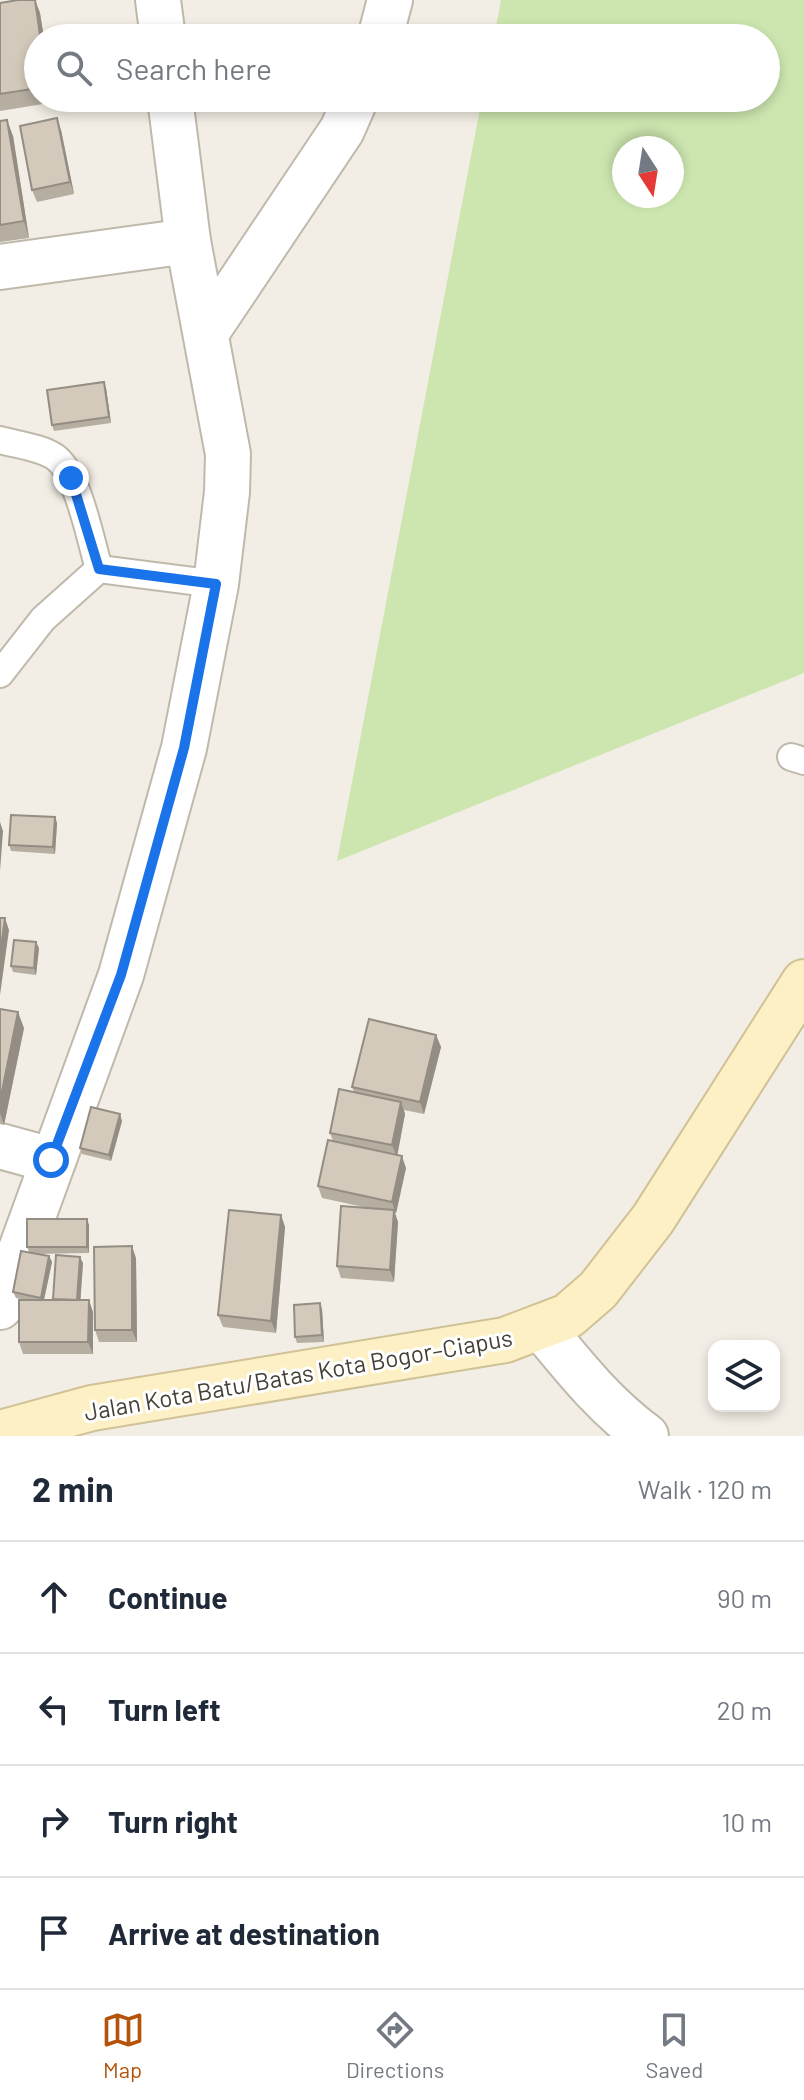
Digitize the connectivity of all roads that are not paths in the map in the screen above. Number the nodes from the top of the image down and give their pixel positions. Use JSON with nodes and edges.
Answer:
{"nodes":[{"id":1,"x":158,"y":0,"type":"edge"},
{"id":2,"x":390,"y":0,"type":"edge"},
{"id":3,"x":161,"y":24,"type":"edge"},
{"id":4,"x":384,"y":24,"type":"edge"},
{"id":5,"x":172,"y":112,"type":"edge"},
{"id":6,"x":350,"y":112,"type":"edge"},
{"id":7,"x":188,"y":241,"type":"junction"},
{"id":8,"x":0,"y":267,"type":"edge"},
{"id":9,"x":206,"y":333,"type":"junction"},
{"id":10,"x":0,"y":440,"type":"edge"},
{"id":11,"x":99,"y":569,"type":"junction"},
{"id":12,"x":216,"y":584,"type":"junction"},
{"id":13,"x":0,"y":674,"type":"edge"},
{"id":14,"x":804,"y":982,"type":"edge"},
{"id":15,"x":0,"y":1146,"type":"edge"},
{"id":16,"x":51,"y":1160,"type":"junction"},
{"id":17,"x":0,"y":1307,"type":"edge"},
{"id":18,"x":542,"y":1328,"type":"junction"},
{"id":19,"x":92,"y":1422,"type":"edge"},
{"id":20,"x":0,"y":1433,"type":"edge"},
{"id":21,"x":646,"y":1436,"type":"edge"}],
"edges":[{"from":1,"to":3,"type":"street"},
{"from":2,"to":4,"type":"street"},
{"from":5,"to":7,"type":"street"},
{"from":6,"to":9,"type":"street"},
{"from":7,"to":8,"type":"street"},
{"from":7,"to":9,"type":"street"},
{"from":9,"to":12,"type":"street"},
{"from":10,"to":11,"type":"lane"},
{"from":11,"to":12,"type":"lane"},
{"from":11,"to":13,"type":"lane"},
{"from":12,"to":16,"type":"street"},
{"from":14,"to":18,"type":"main road","name":"Jalan Kota Batu/Batas Kota Bogor–Ciapus"},
{"from":15,"to":16,"type":"street"},
{"from":16,"to":17,"type":"street"},
{"from":18,"to":19,"type":"main road","name":"Jalan Kota Batu/Batas Kota Bogor–Ciapus"},
{"from":18,"to":21,"type":"street"},
{"from":19,"to":20,"type":"main road","name":"Jalan Kota Batu/Batas Kota Bogor–Ciapus"}]}
